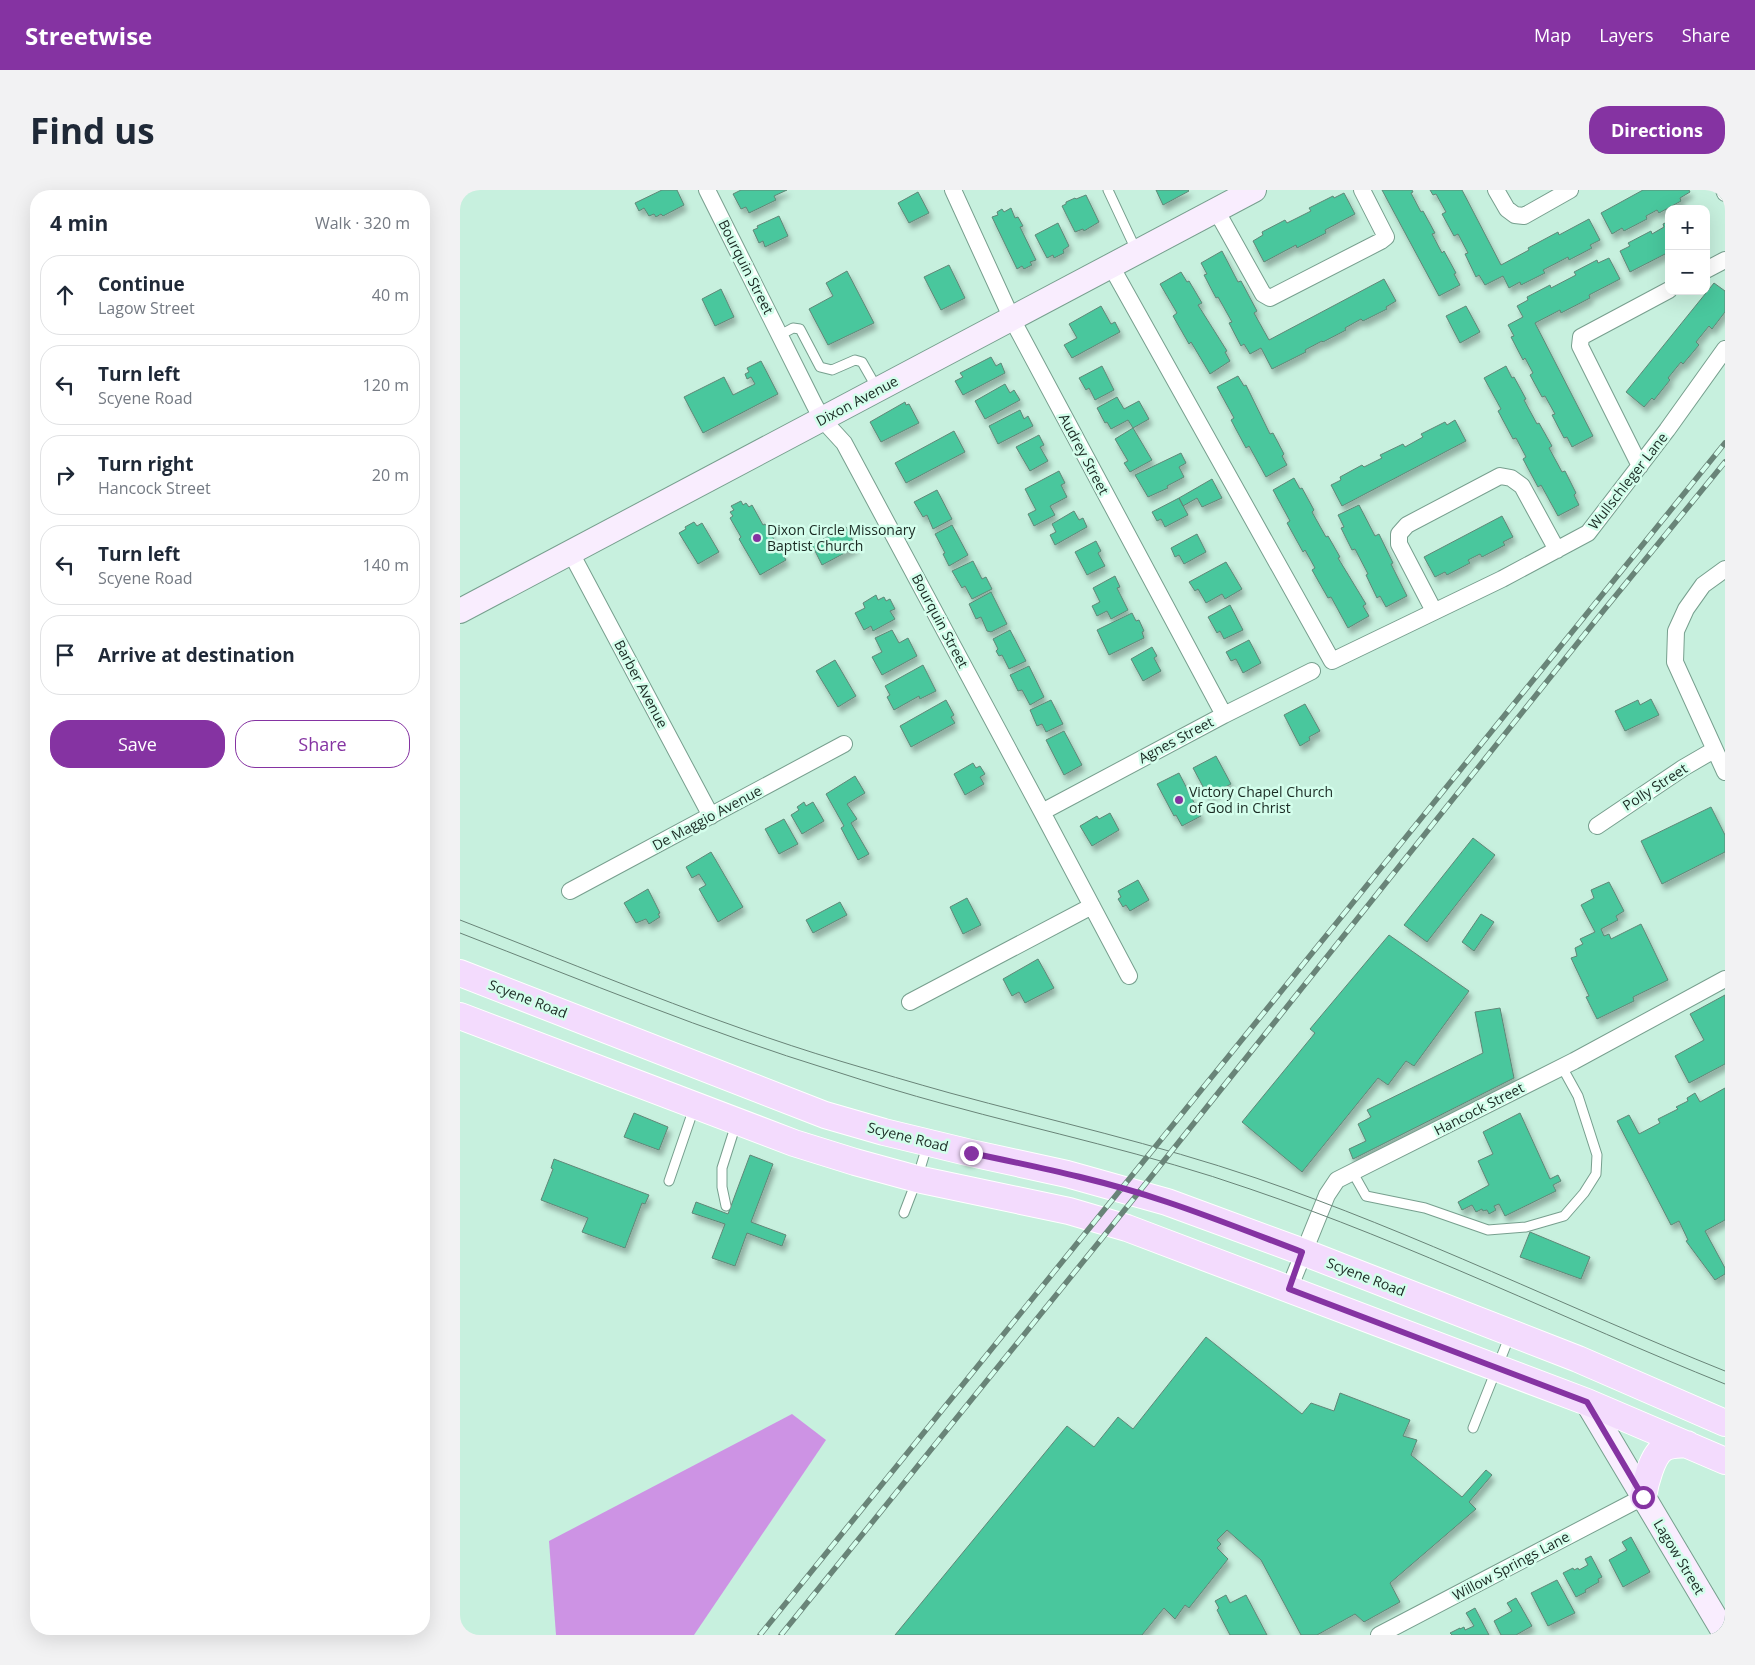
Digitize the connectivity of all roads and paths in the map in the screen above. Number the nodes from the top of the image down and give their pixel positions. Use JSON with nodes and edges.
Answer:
{"nodes":[{"id":1,"x":707,"y":190,"type":"edge"},
{"id":2,"x":953,"y":190,"type":"edge"},
{"id":3,"x":1108,"y":190,"type":"edge"},
{"id":4,"x":1362,"y":190,"type":"edge"},
{"id":5,"x":1496,"y":190,"type":"edge"},
{"id":6,"x":1570,"y":190,"type":"edge"},
{"id":7,"x":1235,"y":197,"type":"edge"},
{"id":8,"x":1137,"y":252,"type":"junction"},
{"id":9,"x":1725,"y":260,"type":"edge"},
{"id":10,"x":1111,"y":266,"type":"junction"},
{"id":11,"x":1710,"y":268,"type":"edge"},
{"id":12,"x":1665,"y":292,"type":"edge"},
{"id":13,"x":1012,"y":319,"type":"junction"},
{"id":14,"x":780,"y":335,"type":"junction"},
{"id":15,"x":1725,"y":349,"type":"edge"},
{"id":16,"x":878,"y":390,"type":"junction"},
{"id":17,"x":822,"y":420,"type":"junction"},
{"id":18,"x":1640,"y":466,"type":"junction"},
{"id":19,"x":1557,"y":550,"type":"junction"},
{"id":20,"x":571,"y":553,"type":"junction"},
{"id":21,"x":1725,"y":569,"type":"edge"},
{"id":22,"x":460,"y":611,"type":"edge"},
{"id":23,"x":1434,"y":612,"type":"junction"},
{"id":24,"x":1312,"y":671,"type":"dead end"},
{"id":25,"x":1224,"y":715,"type":"junction"},
{"id":26,"x":844,"y":744,"type":"dead end"},
{"id":27,"x":1714,"y":750,"type":"junction"},
{"id":28,"x":1725,"y":772,"type":"edge"},
{"id":29,"x":1042,"y":812,"type":"junction"},
{"id":30,"x":711,"y":816,"type":"junction"},
{"id":31,"x":1597,"y":826,"type":"dead end"},
{"id":32,"x":570,"y":891,"type":"dead end"},
{"id":33,"x":1092,"y":906,"type":"junction"},
{"id":34,"x":460,"y":973,"type":"edge"},
{"id":35,"x":1129,"y":976,"type":"dead end"},
{"id":36,"x":1725,"y":979,"type":"edge"},
{"id":37,"x":910,"y":1002,"type":"dead end"},
{"id":38,"x":460,"y":1016,"type":"edge"},
{"id":39,"x":1562,"y":1067,"type":"junction"},
{"id":40,"x":730,"y":1078,"type":"junction"},
{"id":41,"x":716,"y":1114,"type":"junction"},
{"id":42,"x":928,"y":1143,"type":"junction"},
{"id":43,"x":1353,"y":1173,"type":"junction"},
{"id":44,"x":918,"y":1179,"type":"junction"},
{"id":45,"x":669,"y":1181,"type":"dead end"},
{"id":46,"x":726,"y":1206,"type":"dead end"},
{"id":47,"x":904,"y":1213,"type":"dead end"},
{"id":48,"x":1302,"y":1252,"type":"junction"},
{"id":49,"x":1289,"y":1289,"type":"junction"},
{"id":50,"x":1511,"y":1333,"type":"junction"},
{"id":51,"x":1497,"y":1368,"type":"junction"},
{"id":52,"x":1587,"y":1402,"type":"junction"},
{"id":53,"x":1725,"y":1423,"type":"edge"},
{"id":54,"x":1473,"y":1428,"type":"dead end"},
{"id":55,"x":1687,"y":1444,"type":"junction"},
{"id":56,"x":1725,"y":1461,"type":"edge"},
{"id":57,"x":1643,"y":1497,"type":"junction"},
{"id":58,"x":1725,"y":1634,"type":"edge"},
{"id":59,"x":1379,"y":1635,"type":"edge"}],
"edges":[{"from":1,"to":14,"type":"street","name":"Bourquin Street"},
{"from":2,"to":13,"type":"street","name":"Audrey Street"},
{"from":3,"to":8,"type":"lane"},
{"from":4,"to":7,"type":"street"},
{"from":5,"to":6,"type":"street"},
{"from":7,"to":8,"type":"street","name":"Dixon Avenue"},
{"from":8,"to":10,"type":"street","name":"Dixon Avenue"},
{"from":9,"to":11,"type":"street"},
{"from":10,"to":13,"type":"street","name":"Dixon Avenue"},
{"from":10,"to":23,"type":"street"},
{"from":12,"to":18,"type":"street"},
{"from":13,"to":16,"type":"street","name":"Dixon Avenue"},
{"from":13,"to":25,"type":"street","name":"Audrey Street"},
{"from":14,"to":16,"type":"lane"},
{"from":14,"to":17,"type":"street","name":"Bourquin Street"},
{"from":15,"to":18,"type":"street","name":"Wullschleger Lane"},
{"from":16,"to":17,"type":"street","name":"Dixon Avenue"},
{"from":17,"to":20,"type":"street","name":"Dixon Avenue"},
{"from":17,"to":29,"type":"street","name":"Bourquin Street"},
{"from":18,"to":19,"type":"street","name":"Wullschleger Lane"},
{"from":19,"to":23,"type":"street","name":"Wullschleger Lane"},
{"from":19,"to":23,"type":"street"},
{"from":20,"to":22,"type":"street","name":"Dixon Avenue"},
{"from":20,"to":30,"type":"street","name":"Barber Avenue"},
{"from":21,"to":27,"type":"street"},
{"from":24,"to":25,"type":"street","name":"Agnes Street"},
{"from":25,"to":29,"type":"street","name":"Agnes Street"},
{"from":26,"to":30,"type":"street","name":"De Maggio Avenue"},
{"from":27,"to":28,"type":"street"},
{"from":27,"to":31,"type":"street","name":"Polly Street"},
{"from":29,"to":33,"type":"street","name":"Bourquin Street"},
{"from":30,"to":32,"type":"street","name":"De Maggio Avenue"},
{"from":33,"to":35,"type":"street","name":"Bourquin Street"},
{"from":33,"to":37,"type":"street"},
{"from":34,"to":40,"type":"main road","name":"Scyene Road"},
{"from":36,"to":39,"type":"street","name":"Hancock Street"},
{"from":38,"to":41,"type":"main road"},
{"from":39,"to":43,"type":"street","name":"Hancock Street"},
{"from":39,"to":43,"type":"lane"},
{"from":40,"to":41,"type":"main road"},
{"from":40,"to":42,"type":"main road","name":"Scyene Road"},
{"from":41,"to":44,"type":"main road"},
{"from":41,"to":45,"type":"lane"},
{"from":41,"to":46,"type":"lane"},
{"from":42,"to":44,"type":"lane"},
{"from":42,"to":48,"type":"main road","name":"Scyene Road"},
{"from":43,"to":48,"type":"street","name":"Hancock Street"},
{"from":44,"to":47,"type":"lane"},
{"from":44,"to":49,"type":"main road"},
{"from":48,"to":49,"type":"street","name":"Hancock Street"},
{"from":48,"to":50,"type":"main road","name":"Scyene Road"},
{"from":49,"to":51,"type":"main road"},
{"from":50,"to":51,"type":"lane"},
{"from":50,"to":53,"type":"main road","name":"Scyene Road"},
{"from":51,"to":52,"type":"main road"},
{"from":51,"to":54,"type":"lane"},
{"from":52,"to":55,"type":"main road"},
{"from":52,"to":57,"type":"street","name":"Lagow Street"},
{"from":55,"to":56,"type":"main road"},
{"from":55,"to":57,"type":"main road"},
{"from":57,"to":58,"type":"street","name":"Lagow Street"},
{"from":57,"to":59,"type":"street","name":"Willow Springs Lane"}]}
